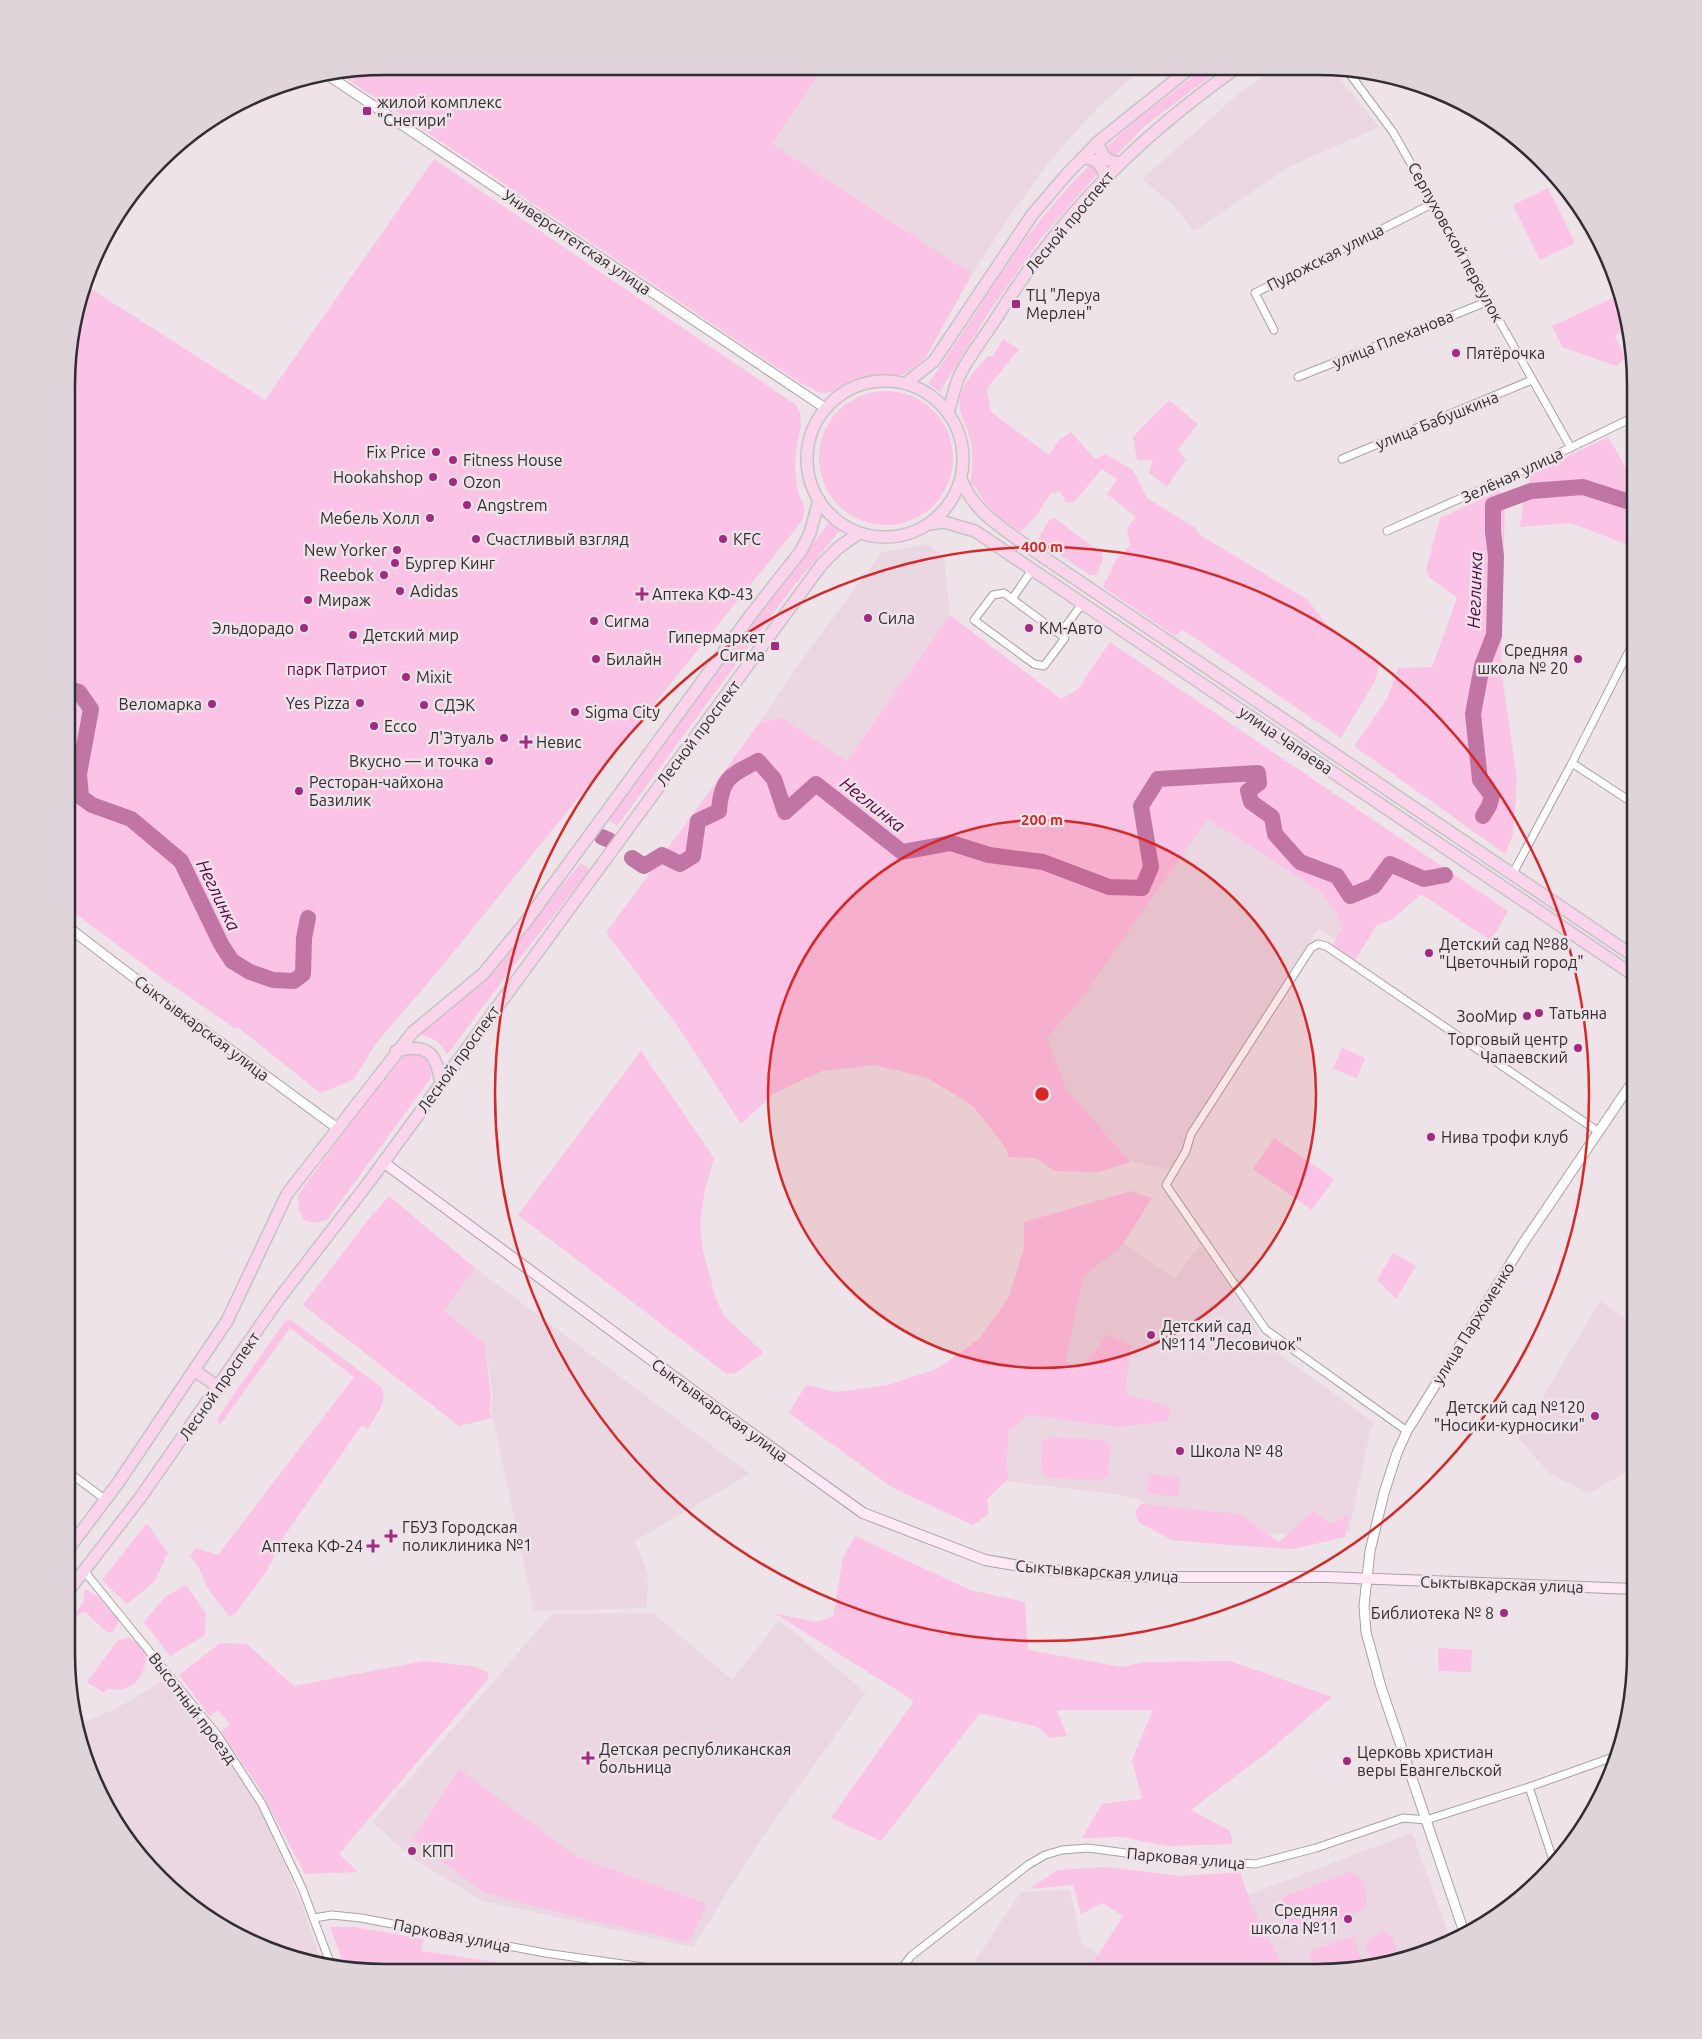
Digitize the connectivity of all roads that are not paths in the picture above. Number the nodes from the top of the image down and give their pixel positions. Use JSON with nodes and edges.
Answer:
{"nodes":[{"id":1,"x":1180,"y":75,"type":"edge"},
{"id":2,"x":1227,"y":75,"type":"edge"},
{"id":3,"x":1352,"y":78,"type":"edge"},
{"id":4,"x":334,"y":80,"type":"edge"},
{"id":5,"x":1098,"y":142,"type":"junction"},
{"id":6,"x":1082,"y":158,"type":"junction"},
{"id":7,"x":1119,"y":163,"type":"junction"},
{"id":8,"x":1106,"y":177,"type":"junction"},
{"id":9,"x":1434,"y":203,"type":"junction"},
{"id":10,"x":1489,"y":301,"type":"junction"},
{"id":11,"x":1274,"y":330,"type":"dead end"},
{"id":12,"x":1298,"y":377,"type":"dead end"},
{"id":13,"x":1532,"y":380,"type":"junction"},
{"id":14,"x":906,"y":383,"type":"junction"},
{"id":15,"x":825,"y":408,"type":"junction"},
{"id":16,"x":948,"y":412,"type":"junction"},
{"id":17,"x":1627,"y":420,"type":"edge"},
{"id":18,"x":1571,"y":448,"type":"junction"},
{"id":19,"x":1342,"y":459,"type":"dead end"},
{"id":20,"x":962,"y":479,"type":"junction"},
{"id":21,"x":819,"y":500,"type":"junction"},
{"id":22,"x":930,"y":524,"type":"junction"},
{"id":23,"x":1386,"y":531,"type":"dead end"},
{"id":24,"x":859,"y":533,"type":"junction"},
{"id":25,"x":1032,"y":570,"type":"junction"},
{"id":26,"x":1012,"y":599,"type":"junction"},
{"id":27,"x":1082,"y":604,"type":"junction"},
{"id":28,"x":1060,"y":634,"type":"junction"},
{"id":29,"x":1627,"y":655,"type":"edge"},
{"id":30,"x":1572,"y":763,"type":"junction"},
{"id":31,"x":1627,"y":799,"type":"edge"},
{"id":32,"x":1512,"y":875,"type":"junction"},
{"id":33,"x":75,"y":932,"type":"edge"},
{"id":34,"x":1627,"y":952,"type":"edge"},
{"id":35,"x":1627,"y":971,"type":"edge"},
{"id":36,"x":396,"y":1052,"type":"junction"},
{"id":37,"x":441,"y":1084,"type":"junction"},
{"id":38,"x":1627,"y":1090,"type":"edge"},
{"id":39,"x":337,"y":1128,"type":"junction"},
{"id":40,"x":1599,"y":1132,"type":"junction"},
{"id":41,"x":384,"y":1162,"type":"junction"},
{"id":42,"x":194,"y":1370,"type":"junction"},
{"id":43,"x":218,"y":1386,"type":"junction"},
{"id":44,"x":1406,"y":1431,"type":"junction"},
{"id":45,"x":75,"y":1476,"type":"edge"},
{"id":46,"x":106,"y":1500,"type":"junction"},
{"id":47,"x":75,"y":1540,"type":"edge"},
{"id":48,"x":84,"y":1572,"type":"junction"},
{"id":49,"x":1367,"y":1579,"type":"junction"},
{"id":50,"x":75,"y":1583,"type":"edge"},
{"id":51,"x":1627,"y":1589,"type":"edge"},
{"id":52,"x":1608,"y":1759,"type":"edge"},
{"id":53,"x":1529,"y":1787,"type":"junction"},
{"id":54,"x":1426,"y":1820,"type":"junction"},
{"id":55,"x":1552,"y":1856,"type":"edge"},
{"id":56,"x":314,"y":1918,"type":"junction"},
{"id":57,"x":1462,"y":1927,"type":"edge"},
{"id":58,"x":328,"y":1959,"type":"edge"},
{"id":59,"x":619,"y":1964,"type":"edge"},
{"id":60,"x":905,"y":1964,"type":"edge"}],
"edges":[{"from":1,"to":5,"type":"main road","name":"Лесной проспект"},
{"from":2,"to":7,"type":"main road","name":"Лесной проспект"},
{"from":3,"to":9,"type":"street","name":"Серпуховской переулок"},
{"from":4,"to":15,"type":"street","name":"Университетская улица"},
{"from":5,"to":6,"type":"main road","name":"Лесной проспект"},
{"from":5,"to":7,"type":"main road"},
{"from":6,"to":8,"type":"main road"},
{"from":6,"to":14,"type":"main road","name":"Лесной проспект"},
{"from":7,"to":8,"type":"main road","name":"Лесной проспект"},
{"from":8,"to":16,"type":"main road","name":"Лесной проспект"},
{"from":9,"to":10,"type":"street","name":"Серпуховской переулок"},
{"from":9,"to":11,"type":"street","name":"Пудожская улица"},
{"from":10,"to":12,"type":"street","name":"улица Плеханова"},
{"from":10,"to":13,"type":"street","name":"Серпуховской переулок"},
{"from":13,"to":18,"type":"street","name":"Серпуховской переулок"},
{"from":13,"to":19,"type":"street","name":"улица Бабушкина"},
{"from":14,"to":15,"type":"main road"},
{"from":14,"to":16,"type":"main road"},
{"from":15,"to":21,"type":"main road"},
{"from":16,"to":20,"type":"main road"},
{"from":17,"to":18,"type":"street","name":"Зелёная улица"},
{"from":18,"to":23,"type":"street","name":"Зелёная улица"},
{"from":20,"to":22,"type":"main road"},
{"from":20,"to":32,"type":"main road","name":"улица Чапаева"},
{"from":21,"to":24,"type":"main road"},
{"from":21,"to":36,"type":"main road","name":"Лесной проспект"},
{"from":22,"to":24,"type":"main road"},
{"from":22,"to":25,"type":"main road","name":"улица Чапаева"},
{"from":24,"to":37,"type":"main road","name":"Лесной проспект"},
{"from":25,"to":26,"type":"street"},
{"from":25,"to":27,"type":"main road","name":"улица Чапаева"},
{"from":26,"to":28,"type":"street"},
{"from":26,"to":28,"type":"street"},
{"from":27,"to":28,"type":"street"},
{"from":27,"to":35,"type":"main road","name":"улица Чапаева"},
{"from":29,"to":30,"type":"street"},
{"from":30,"to":31,"type":"street"},
{"from":30,"to":32,"type":"street"},
{"from":32,"to":34,"type":"main road","name":"улица Чапаева"},
{"from":33,"to":39,"type":"street","name":"Сыктывкарская улица"},
{"from":36,"to":37,"type":"main road"},
{"from":36,"to":39,"type":"main road","name":"Лесной проспект"},
{"from":37,"to":41,"type":"main road","name":"Лесной проспект"},
{"from":38,"to":40,"type":"street","name":"улица Пархоменко"},
{"from":39,"to":42,"type":"main road","name":"Лесной проспект"},
{"from":40,"to":44,"type":"street","name":"улица Пархоменко"},
{"from":40,"to":44,"type":"street"},
{"from":41,"to":43,"type":"main road","name":"Лесной проспект"},
{"from":41,"to":49,"type":"main road","name":"Сыктывкарская улица"},
{"from":42,"to":43,"type":"main road"},
{"from":42,"to":46,"type":"main road","name":"Лесной проспект"},
{"from":43,"to":48,"type":"main road","name":"Лесной проспект"},
{"from":44,"to":49,"type":"street","name":"улица Пархоменко"},
{"from":45,"to":46,"type":"street"},
{"from":46,"to":47,"type":"main road","name":"Лесной проспект"},
{"from":48,"to":50,"type":"main road","name":"Лесной проспект"},
{"from":48,"to":56,"type":"street","name":"Высотный проезд"},
{"from":49,"to":51,"type":"main road","name":"Сыктывкарская улица"},
{"from":49,"to":54,"type":"street","name":"улица Пархоменко"},
{"from":52,"to":53,"type":"street","name":"Парковая улица"},
{"from":53,"to":54,"type":"street","name":"Парковая улица"},
{"from":53,"to":55,"type":"street"},
{"from":54,"to":57,"type":"street","name":"улица Пархоменко"},
{"from":54,"to":60,"type":"street","name":"Парковая улица"},
{"from":56,"to":58,"type":"street","name":"Высотный проезд"},
{"from":56,"to":59,"type":"street","name":"Парковая улица"}]}
